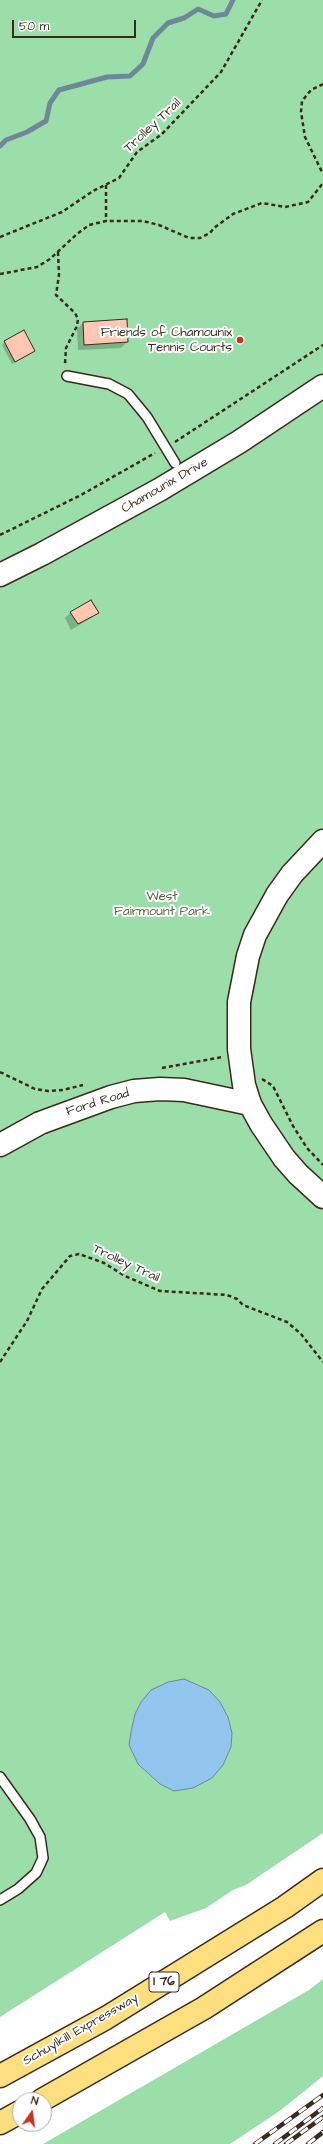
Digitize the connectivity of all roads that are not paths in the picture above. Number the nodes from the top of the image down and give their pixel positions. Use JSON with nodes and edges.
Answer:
{"nodes":[{"id":1,"x":67,"y":376,"type":"road end"},
{"id":2,"x":323,"y":386,"type":"edge"},
{"id":3,"x":175,"y":463,"type":"dead end"},
{"id":4,"x":0,"y":575,"type":"edge"},
{"id":5,"x":323,"y":841,"type":"edge"},
{"id":6,"x":250,"y":1104,"type":"junction"},
{"id":7,"x":0,"y":1145,"type":"edge"},
{"id":8,"x":323,"y":1197,"type":"edge"},
{"id":9,"x":0,"y":1777,"type":"edge"},
{"id":10,"x":323,"y":1880,"type":"edge"},
{"id":11,"x":0,"y":1900,"type":"edge"},
{"id":12,"x":323,"y":1931,"type":"edge"},
{"id":13,"x":0,"y":2076,"type":"edge"},
{"id":14,"x":52,"y":2094,"type":"edge"},
{"id":15,"x":12,"y":2116,"type":"edge"},
{"id":16,"x":0,"y":2123,"type":"edge"}],
"edges":[{"from":1,"to":3,"type":"lane"},
{"from":2,"to":4,"type":"street","name":"Chamounix Drive"},
{"from":5,"to":6,"type":"street"},
{"from":6,"to":7,"type":"street","name":"Ford Road"},
{"from":6,"to":8,"type":"street"},
{"from":9,"to":11,"type":"lane"},
{"from":10,"to":13,"type":"highway","name":"Schuylkill Expressway","number":"I 76"},
{"from":12,"to":14,"type":"highway"},
{"from":15,"to":16,"type":"highway"}]}
